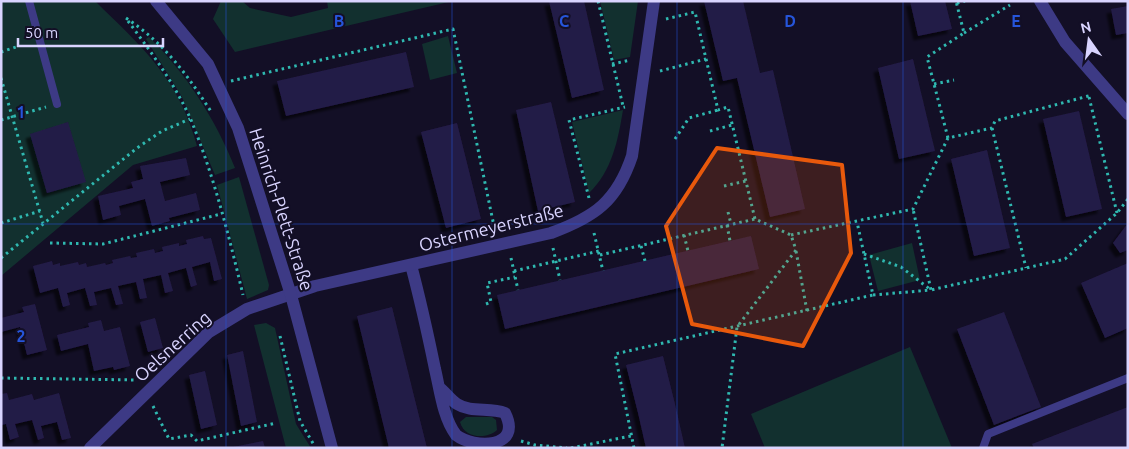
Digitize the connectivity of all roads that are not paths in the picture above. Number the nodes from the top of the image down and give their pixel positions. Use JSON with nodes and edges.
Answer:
{"nodes":[{"id":1,"x":29,"y":1,"type":"edge"},
{"id":2,"x":156,"y":1,"type":"edge"},
{"id":3,"x":654,"y":1,"type":"edge"},
{"id":4,"x":1040,"y":1,"type":"edge"},
{"id":5,"x":57,"y":104,"type":"road end"},
{"id":6,"x":1128,"y":114,"type":"edge"},
{"id":7,"x":411,"y":265,"type":"junction"},
{"id":8,"x":292,"y":295,"type":"junction"},
{"id":9,"x":1128,"y":378,"type":"edge"},
{"id":10,"x":439,"y":387,"type":"junction"},
{"id":11,"x":90,"y":448,"type":"edge"},
{"id":12,"x":332,"y":448,"type":"edge"},
{"id":13,"x":983,"y":448,"type":"edge"}],
"edges":[{"from":1,"to":5,"type":"lane"},
{"from":2,"to":8,"type":"street","name":"Heinrich-Plett-Straße"},
{"from":3,"to":7,"type":"street","name":"Ostermeyerstraße"},
{"from":4,"to":6,"type":"street"},
{"from":7,"to":8,"type":"street","name":"Ostermeyerstraße"},
{"from":7,"to":10,"type":"street"},
{"from":8,"to":11,"type":"street","name":"Oelsnerring"},
{"from":8,"to":12,"type":"street","name":"Heinrich-Plett-Straße"},
{"from":9,"to":13,"type":"lane"},
{"from":10,"to":10,"type":"street"}]}
